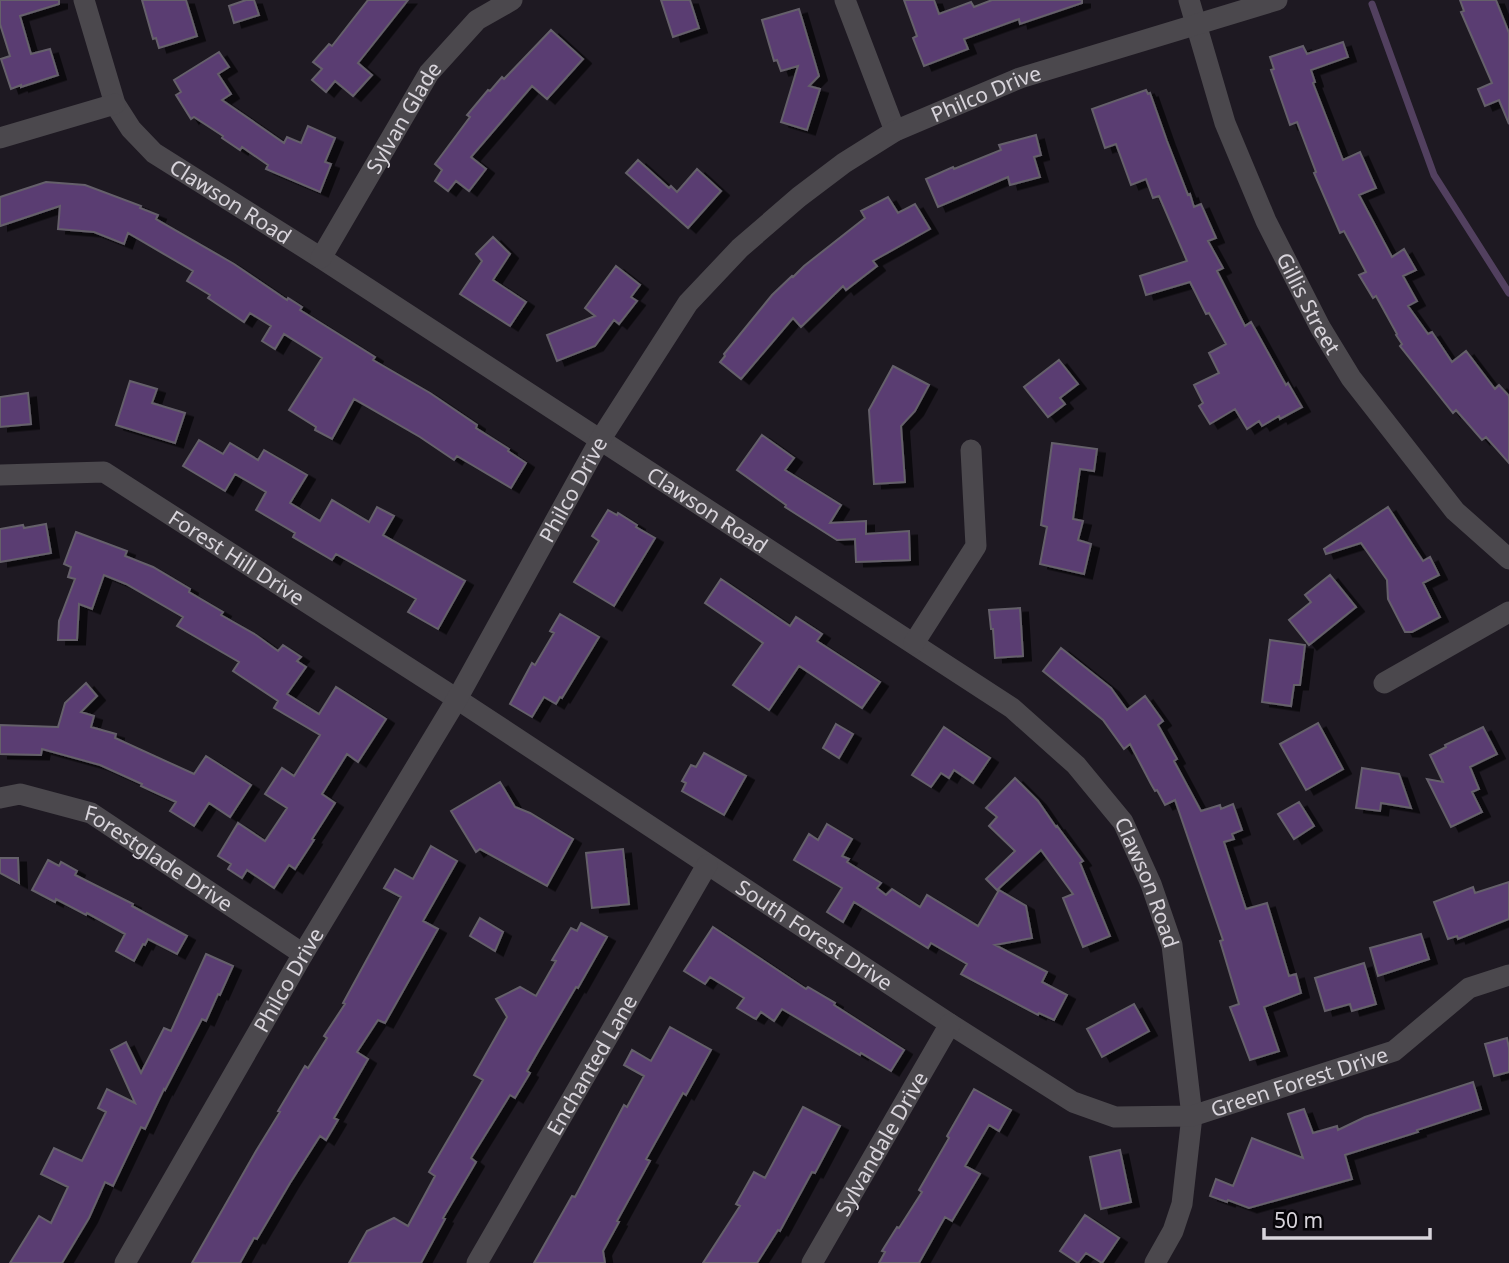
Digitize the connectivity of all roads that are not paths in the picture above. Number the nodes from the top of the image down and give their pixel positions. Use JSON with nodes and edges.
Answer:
{"nodes":[{"id":1,"x":85,"y":0,"type":"edge"},
{"id":2,"x":512,"y":0,"type":"edge"},
{"id":3,"x":845,"y":0,"type":"edge"},
{"id":4,"x":1189,"y":0,"type":"edge"},
{"id":5,"x":1277,"y":0,"type":"edge"},
{"id":6,"x":1196,"y":24,"type":"junction"},
{"id":7,"x":115,"y":104,"type":"junction"},
{"id":8,"x":895,"y":131,"type":"junction"},
{"id":9,"x":0,"y":138,"type":"edge"},
{"id":10,"x":321,"y":258,"type":"junction"},
{"id":11,"x":600,"y":440,"type":"junction"},
{"id":12,"x":971,"y":450,"type":"dead end"},
{"id":13,"x":0,"y":475,"type":"edge"},
{"id":14,"x":1509,"y":559,"type":"edge"},
{"id":15,"x":1509,"y":612,"type":"edge"},
{"id":16,"x":914,"y":643,"type":"junction"},
{"id":17,"x":1384,"y":683,"type":"dead end"},
{"id":18,"x":457,"y":699,"type":"junction"},
{"id":19,"x":0,"y":798,"type":"edge"},
{"id":20,"x":707,"y":865,"type":"junction"},
{"id":21,"x":303,"y":954,"type":"junction"},
{"id":22,"x":1509,"y":975,"type":"edge"},
{"id":23,"x":950,"y":1024,"type":"junction"},
{"id":24,"x":1192,"y":1116,"type":"junction"},
{"id":25,"x":125,"y":1263,"type":"edge"},
{"id":26,"x":477,"y":1263,"type":"edge"},
{"id":27,"x":813,"y":1263,"type":"edge"},
{"id":28,"x":1155,"y":1263,"type":"edge"}],
"edges":[{"from":1,"to":7,"type":"street","name":"Clawson Road"},
{"from":2,"to":10,"type":"street","name":"Sylvan Glade"},
{"from":3,"to":8,"type":"street"},
{"from":4,"to":6,"type":"street","name":"Gillis Street"},
{"from":5,"to":6,"type":"street","name":"Philco Drive"},
{"from":6,"to":8,"type":"street","name":"Philco Drive"},
{"from":6,"to":14,"type":"street","name":"Gillis Street"},
{"from":7,"to":9,"type":"street"},
{"from":7,"to":10,"type":"street","name":"Clawson Road"},
{"from":8,"to":11,"type":"street","name":"Philco Drive"},
{"from":10,"to":11,"type":"street","name":"Clawson Road"},
{"from":11,"to":16,"type":"street","name":"Clawson Road"},
{"from":11,"to":18,"type":"street","name":"Philco Drive"},
{"from":12,"to":16,"type":"street"},
{"from":13,"to":18,"type":"street","name":"Forest Hill Drive"},
{"from":15,"to":17,"type":"street"},
{"from":16,"to":24,"type":"street","name":"Clawson Road"},
{"from":18,"to":20,"type":"street","name":"South Forest Drive"},
{"from":18,"to":21,"type":"street","name":"Philco Drive"},
{"from":19,"to":21,"type":"street","name":"Forestglade Drive"},
{"from":20,"to":23,"type":"street","name":"South Forest Drive"},
{"from":20,"to":26,"type":"street","name":"Enchanted Lane"},
{"from":21,"to":25,"type":"street","name":"Philco Drive"},
{"from":22,"to":24,"type":"street","name":"Green Forest Drive"},
{"from":23,"to":24,"type":"street","name":"South Forest Drive"},
{"from":23,"to":27,"type":"street","name":"Sylvandale Drive"},
{"from":24,"to":28,"type":"street","name":"Clawson Road"}]}
